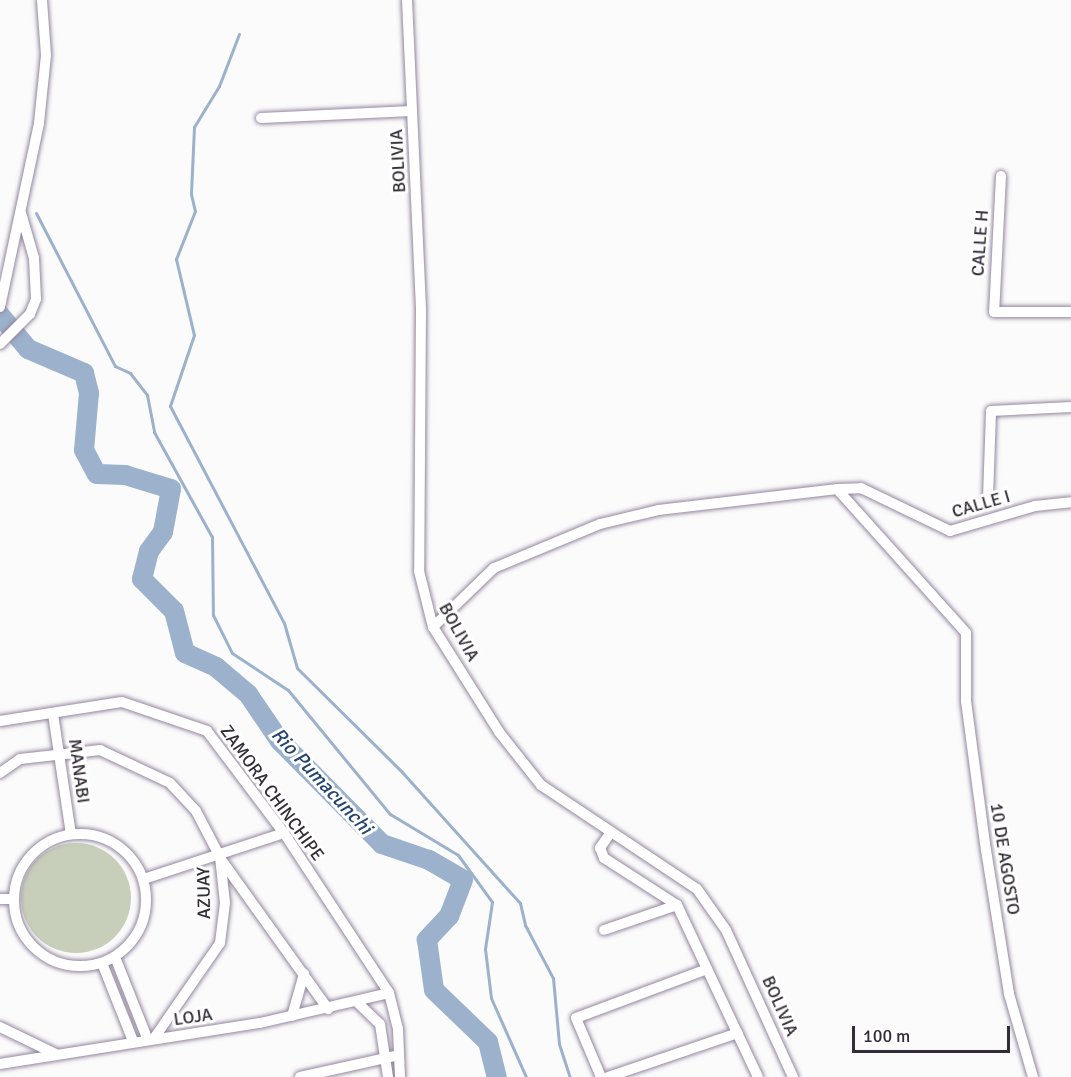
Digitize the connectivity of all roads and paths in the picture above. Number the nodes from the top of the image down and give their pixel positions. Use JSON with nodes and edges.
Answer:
{"nodes":[{"id":1,"x":42,"y":0,"type":"edge"},
{"id":2,"x":407,"y":0,"type":"edge"},
{"id":3,"x":412,"y":111,"type":"junction"},
{"id":4,"x":261,"y":118,"type":"dead end"},
{"id":5,"x":1001,"y":176,"type":"dead end"},
{"id":6,"x":20,"y":212,"type":"junction"},
{"id":7,"x":0,"y":307,"type":"edge"},
{"id":8,"x":1071,"y":312,"type":"edge"},
{"id":9,"x":0,"y":344,"type":"edge"},
{"id":10,"x":1071,"y":408,"type":"edge"},
{"id":11,"x":837,"y":489,"type":"junction"},
{"id":12,"x":988,"y":498,"type":"dead end"},
{"id":13,"x":1071,"y":502,"type":"edge"},
{"id":14,"x":433,"y":627,"type":"junction"},
{"id":15,"x":53,"y":714,"type":"junction"},
{"id":16,"x":0,"y":721,"type":"edge"},
{"id":17,"x":61,"y":751,"type":"junction"},
{"id":18,"x":0,"y":773,"type":"edge"},
{"id":19,"x":284,"y":833,"type":"junction"},
{"id":20,"x":71,"y":834,"type":"junction"},
{"id":21,"x":609,"y":835,"type":"junction"},
{"id":22,"x":220,"y":857,"type":"junction"},
{"id":23,"x":144,"y":879,"type":"junction"},
{"id":24,"x":0,"y":899,"type":"edge"},
{"id":25,"x":13,"y":899,"type":"junction"},
{"id":26,"x":677,"y":905,"type":"junction"},
{"id":27,"x":604,"y":930,"type":"dead end"},
{"id":28,"x":115,"y":957,"type":"junction"},
{"id":29,"x":102,"y":963,"type":"junction"},
{"id":30,"x":707,"y":969,"type":"junction"},
{"id":31,"x":304,"y":974,"type":"junction"},
{"id":32,"x":389,"y":993,"type":"junction"},
{"id":33,"x":358,"y":1003,"type":"junction"},
{"id":34,"x":328,"y":1009,"type":"junction"},
{"id":35,"x":292,"y":1016,"type":"junction"},
{"id":36,"x":0,"y":1027,"type":"edge"},
{"id":37,"x":738,"y":1033,"type":"junction"},
{"id":38,"x":151,"y":1038,"type":"junction"},
{"id":39,"x":132,"y":1041,"type":"junction"},
{"id":40,"x":56,"y":1054,"type":"junction"},
{"id":41,"x":393,"y":1055,"type":"junction"},
{"id":42,"x":0,"y":1064,"type":"edge"},
{"id":43,"x":300,"y":1077,"type":"edge"},
{"id":44,"x":388,"y":1077,"type":"edge"},
{"id":45,"x":400,"y":1077,"type":"edge"},
{"id":46,"x":602,"y":1077,"type":"edge"},
{"id":47,"x":608,"y":1077,"type":"edge"},
{"id":48,"x":758,"y":1077,"type":"edge"},
{"id":49,"x":794,"y":1077,"type":"edge"},
{"id":50,"x":1033,"y":1077,"type":"edge"}],
"edges":[{"from":1,"to":6,"type":"street"},
{"from":2,"to":3,"type":"street","name":"BOLIVIA"},
{"from":3,"to":4,"type":"street"},
{"from":3,"to":14,"type":"street","name":"BOLIVIA"},
{"from":5,"to":8,"type":"street","name":"CALLE H"},
{"from":6,"to":7,"type":"street"},
{"from":6,"to":9,"type":"street"},
{"from":10,"to":12,"type":"street"},
{"from":11,"to":13,"type":"street","name":"CALLE I"},
{"from":11,"to":14,"type":"street","name":"CALLE I"},
{"from":11,"to":50,"type":"street","name":"10 DE AGOSTO"},
{"from":14,"to":21,"type":"street","name":"BOLIVIA"},
{"from":15,"to":16,"type":"street","name":"ZAMORA CHINCHIPE"},
{"from":15,"to":17,"type":"street","name":"MANABI"},
{"from":15,"to":19,"type":"street","name":"ZAMORA CHINCHIPE"},
{"from":17,"to":18,"type":"street","name":"AZUAY"},
{"from":17,"to":20,"type":"street","name":"MANABI"},
{"from":17,"to":22,"type":"street","name":"AZUAY"},
{"from":19,"to":22,"type":"street"},
{"from":19,"to":32,"type":"street","name":"ZAMORA CHINCHIPE"},
{"from":20,"to":23,"type":"street"},
{"from":20,"to":25,"type":"street"},
{"from":21,"to":26,"type":"street"},
{"from":21,"to":49,"type":"street","name":"BOLIVIA"},
{"from":22,"to":23,"type":"street"},
{"from":22,"to":31,"type":"street"},
{"from":22,"to":38,"type":"street","name":"AZUAY"},
{"from":23,"to":28,"type":"street"},
{"from":24,"to":25,"type":"street"},
{"from":25,"to":29,"type":"street"},
{"from":26,"to":27,"type":"street"},
{"from":26,"to":30,"type":"street"},
{"from":28,"to":29,"type":"street"},
{"from":28,"to":38,"type":"street"},
{"from":29,"to":39,"type":"street"},
{"from":30,"to":37,"type":"street"},
{"from":30,"to":46,"type":"street"},
{"from":31,"to":34,"type":"street"},
{"from":31,"to":35,"type":"street"},
{"from":32,"to":33,"type":"street","name":"LOJA"},
{"from":32,"to":41,"type":"street"},
{"from":33,"to":34,"type":"street","name":"LOJA"},
{"from":33,"to":41,"type":"street"},
{"from":34,"to":35,"type":"street","name":"LOJA"},
{"from":35,"to":38,"type":"street","name":"LOJA"},
{"from":36,"to":40,"type":"street"},
{"from":37,"to":47,"type":"street"},
{"from":37,"to":48,"type":"street"},
{"from":38,"to":39,"type":"street","name":"LOJA"},
{"from":39,"to":40,"type":"street","name":"LOJA"},
{"from":40,"to":42,"type":"street","name":"LOJA"},
{"from":41,"to":43,"type":"street"},
{"from":41,"to":44,"type":"street"},
{"from":41,"to":45,"type":"street"}]}
